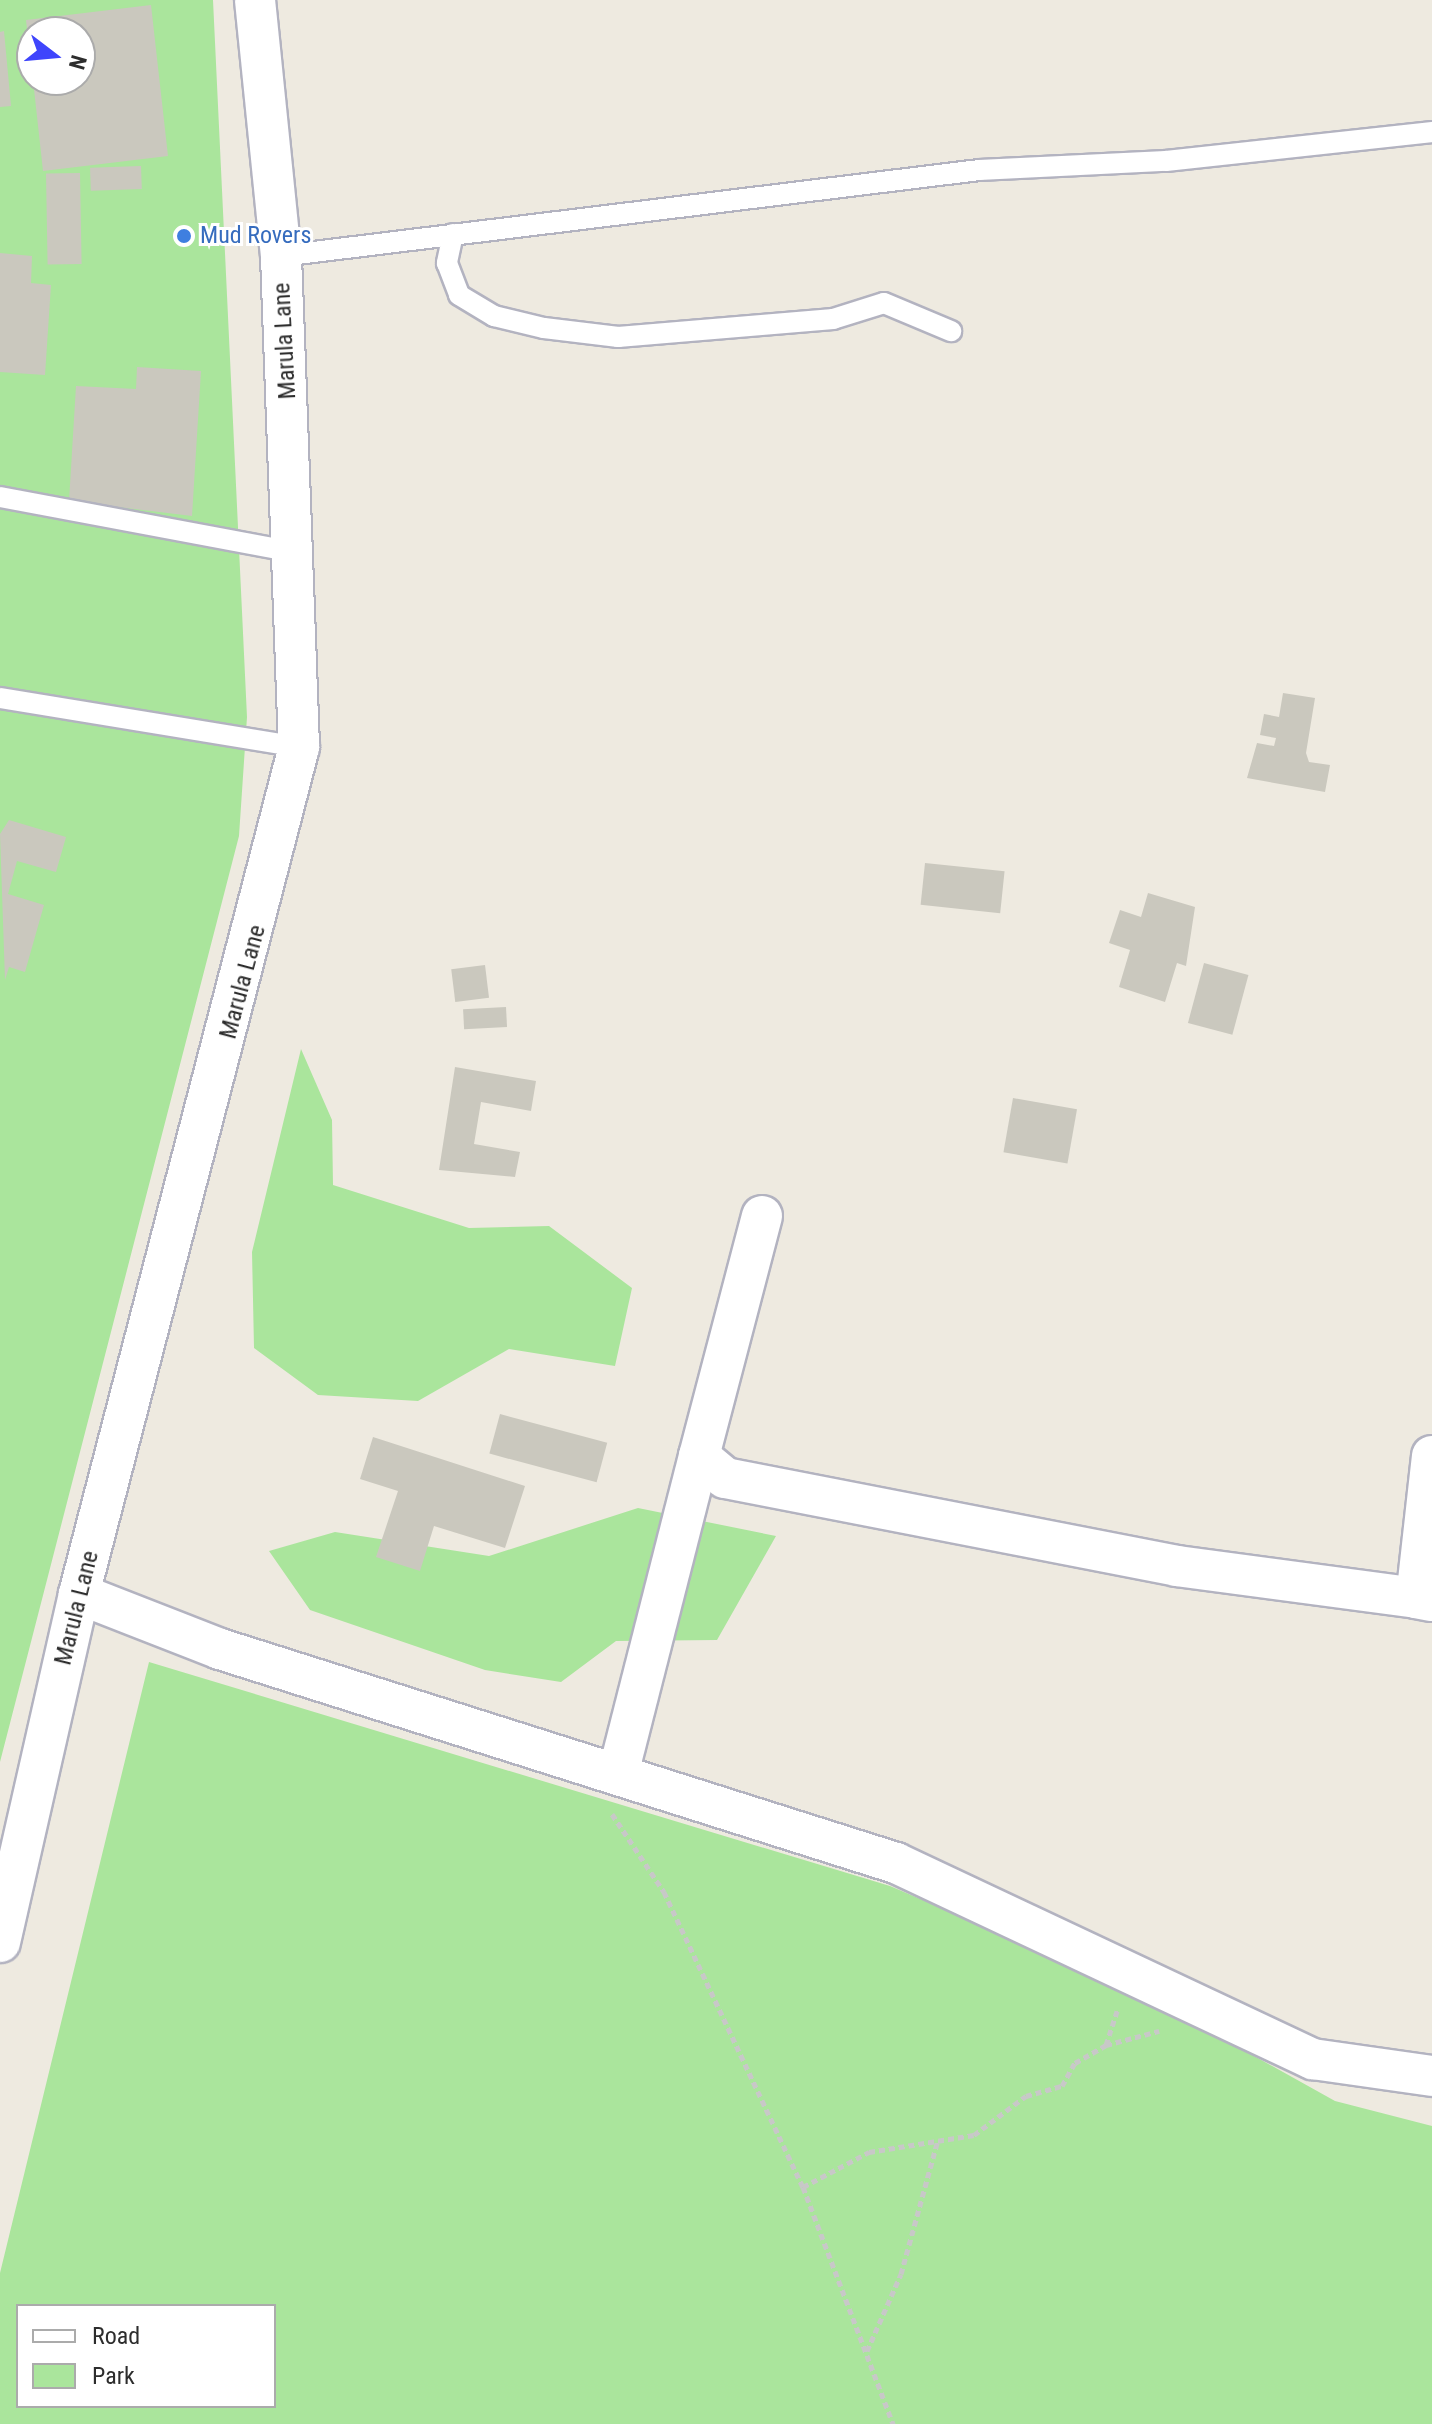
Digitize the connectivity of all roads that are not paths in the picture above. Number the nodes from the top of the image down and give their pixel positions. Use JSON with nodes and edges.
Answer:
{"nodes":[{"id":1,"x":255,"y":0,"type":"edge"},
{"id":2,"x":1432,"y":132,"type":"edge"},
{"id":3,"x":453,"y":234,"type":"junction"},
{"id":4,"x":281,"y":256,"type":"junction"},
{"id":5,"x":951,"y":331,"type":"dead end"},
{"id":6,"x":0,"y":497,"type":"edge"},
{"id":7,"x":294,"y":552,"type":"junction"},
{"id":8,"x":0,"y":698,"type":"edge"},
{"id":9,"x":299,"y":747,"type":"junction"},
{"id":10,"x":762,"y":1216,"type":"dead end"},
{"id":11,"x":699,"y":1456,"type":"junction"},
{"id":12,"x":1432,"y":1456,"type":"edge"},
{"id":13,"x":79,"y":1594,"type":"junction"},
{"id":14,"x":1424,"y":1600,"type":"edge"},
{"id":15,"x":618,"y":1774,"type":"junction"},
{"id":16,"x":0,"y":1942,"type":"edge"},
{"id":17,"x":1432,"y":2076,"type":"edge"}],
"edges":[{"from":1,"to":4,"type":"street","name":"Marula Lane"},
{"from":2,"to":3,"type":"lane"},
{"from":3,"to":4,"type":"lane"},
{"from":3,"to":5,"type":"lane"},
{"from":4,"to":7,"type":"street","name":"Marula Lane"},
{"from":6,"to":7,"type":"lane"},
{"from":7,"to":9,"type":"street","name":"Marula Lane"},
{"from":8,"to":9,"type":"lane"},
{"from":9,"to":13,"type":"street","name":"Marula Lane"},
{"from":10,"to":11,"type":"street"},
{"from":11,"to":14,"type":"street"},
{"from":11,"to":15,"type":"street"},
{"from":12,"to":14,"type":"street"},
{"from":13,"to":15,"type":"street"},
{"from":13,"to":16,"type":"street","name":"Marula Lane"},
{"from":15,"to":17,"type":"street"}]}
